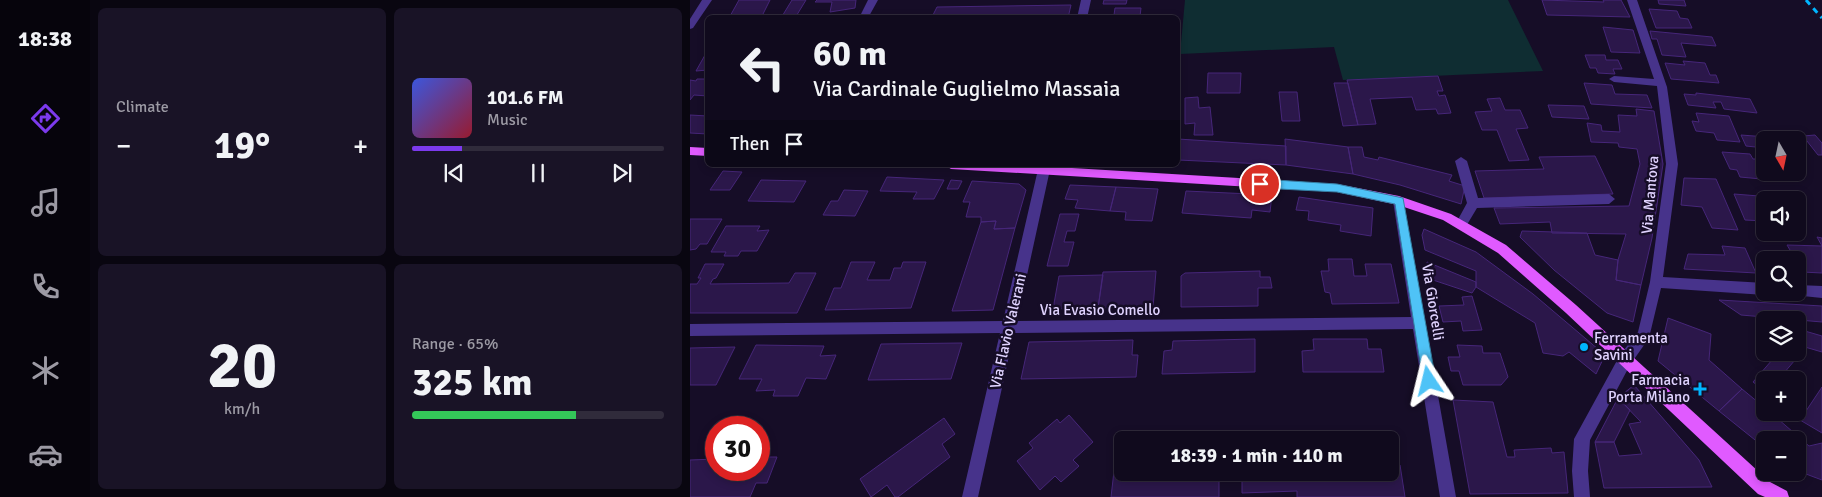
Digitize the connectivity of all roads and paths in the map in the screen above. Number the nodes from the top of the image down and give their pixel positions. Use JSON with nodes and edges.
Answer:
{"nodes":[{"id":1,"x":707,"y":0,"type":"edge"},
{"id":2,"x":873,"y":0,"type":"edge"},
{"id":3,"x":1086,"y":0,"type":"edge"},
{"id":4,"x":1632,"y":0,"type":"edge"},
{"id":5,"x":865,"y":15,"type":"edge"},
{"id":6,"x":1083,"y":15,"type":"edge"},
{"id":7,"x":690,"y":26,"type":"edge"},
{"id":8,"x":1614,"y":79,"type":"dead end"},
{"id":9,"x":1660,"y":83,"type":"junction"},
{"id":10,"x":690,"y":150,"type":"edge"},
{"id":11,"x":705,"y":152,"type":"edge"},
{"id":12,"x":1460,"y":161,"type":"dead end"},
{"id":13,"x":1013,"y":167,"type":"edge"},
{"id":14,"x":1044,"y":168,"type":"edge"},
{"id":15,"x":1609,"y":199,"type":"dead end"},
{"id":16,"x":1400,"y":201,"type":"junction"},
{"id":17,"x":1473,"y":203,"type":"junction"},
{"id":18,"x":1461,"y":226,"type":"junction"},
{"id":19,"x":1656,"y":282,"type":"junction"},
{"id":20,"x":1756,"y":288,"type":"edge"},
{"id":21,"x":1806,"y":291,"type":"edge"},
{"id":22,"x":1822,"y":292,"type":"edge"},
{"id":23,"x":1420,"y":324,"type":"junction"},
{"id":24,"x":1009,"y":327,"type":"junction"},
{"id":25,"x":690,"y":330,"type":"edge"},
{"id":26,"x":1625,"y":360,"type":"junction"},
{"id":27,"x":970,"y":497,"type":"edge"},
{"id":28,"x":1448,"y":497,"type":"edge"},
{"id":29,"x":1582,"y":497,"type":"edge"},
{"id":30,"x":1781,"y":497,"type":"edge"}],
"edges":[{"from":1,"to":7,"type":"street"},
{"from":2,"to":5,"type":"street"},
{"from":3,"to":6,"type":"street"},
{"from":4,"to":9,"type":"street","name":"Via Mantova"},
{"from":8,"to":9,"type":"street"},
{"from":9,"to":19,"type":"street","name":"Via Mantova"},
{"from":10,"to":11,"type":"main road"},
{"from":12,"to":17,"type":"street"},
{"from":13,"to":14,"type":"main road"},
{"from":14,"to":16,"type":"main road"},
{"from":14,"to":24,"type":"street","name":"Via Flavio Valerani"},
{"from":15,"to":17,"type":"street"},
{"from":16,"to":18,"type":"main road"},
{"from":16,"to":23,"type":"street","name":"Via Giorcelli"},
{"from":17,"to":18,"type":"street"},
{"from":18,"to":26,"type":"main road"},
{"from":19,"to":20,"type":"street"},
{"from":19,"to":26,"type":"street","name":"Via Mantova"},
{"from":21,"to":22,"type":"street"},
{"from":23,"to":24,"type":"street","name":"Via Evasio Comello"},
{"from":23,"to":28,"type":"street","name":"Via Giorcelli"},
{"from":24,"to":25,"type":"street","name":"Via Evasio Comello"},
{"from":24,"to":27,"type":"street","name":"Via Flavio Valerani"},
{"from":26,"to":29,"type":"street","name":"Via Mantova"},
{"from":26,"to":30,"type":"main road"}]}
